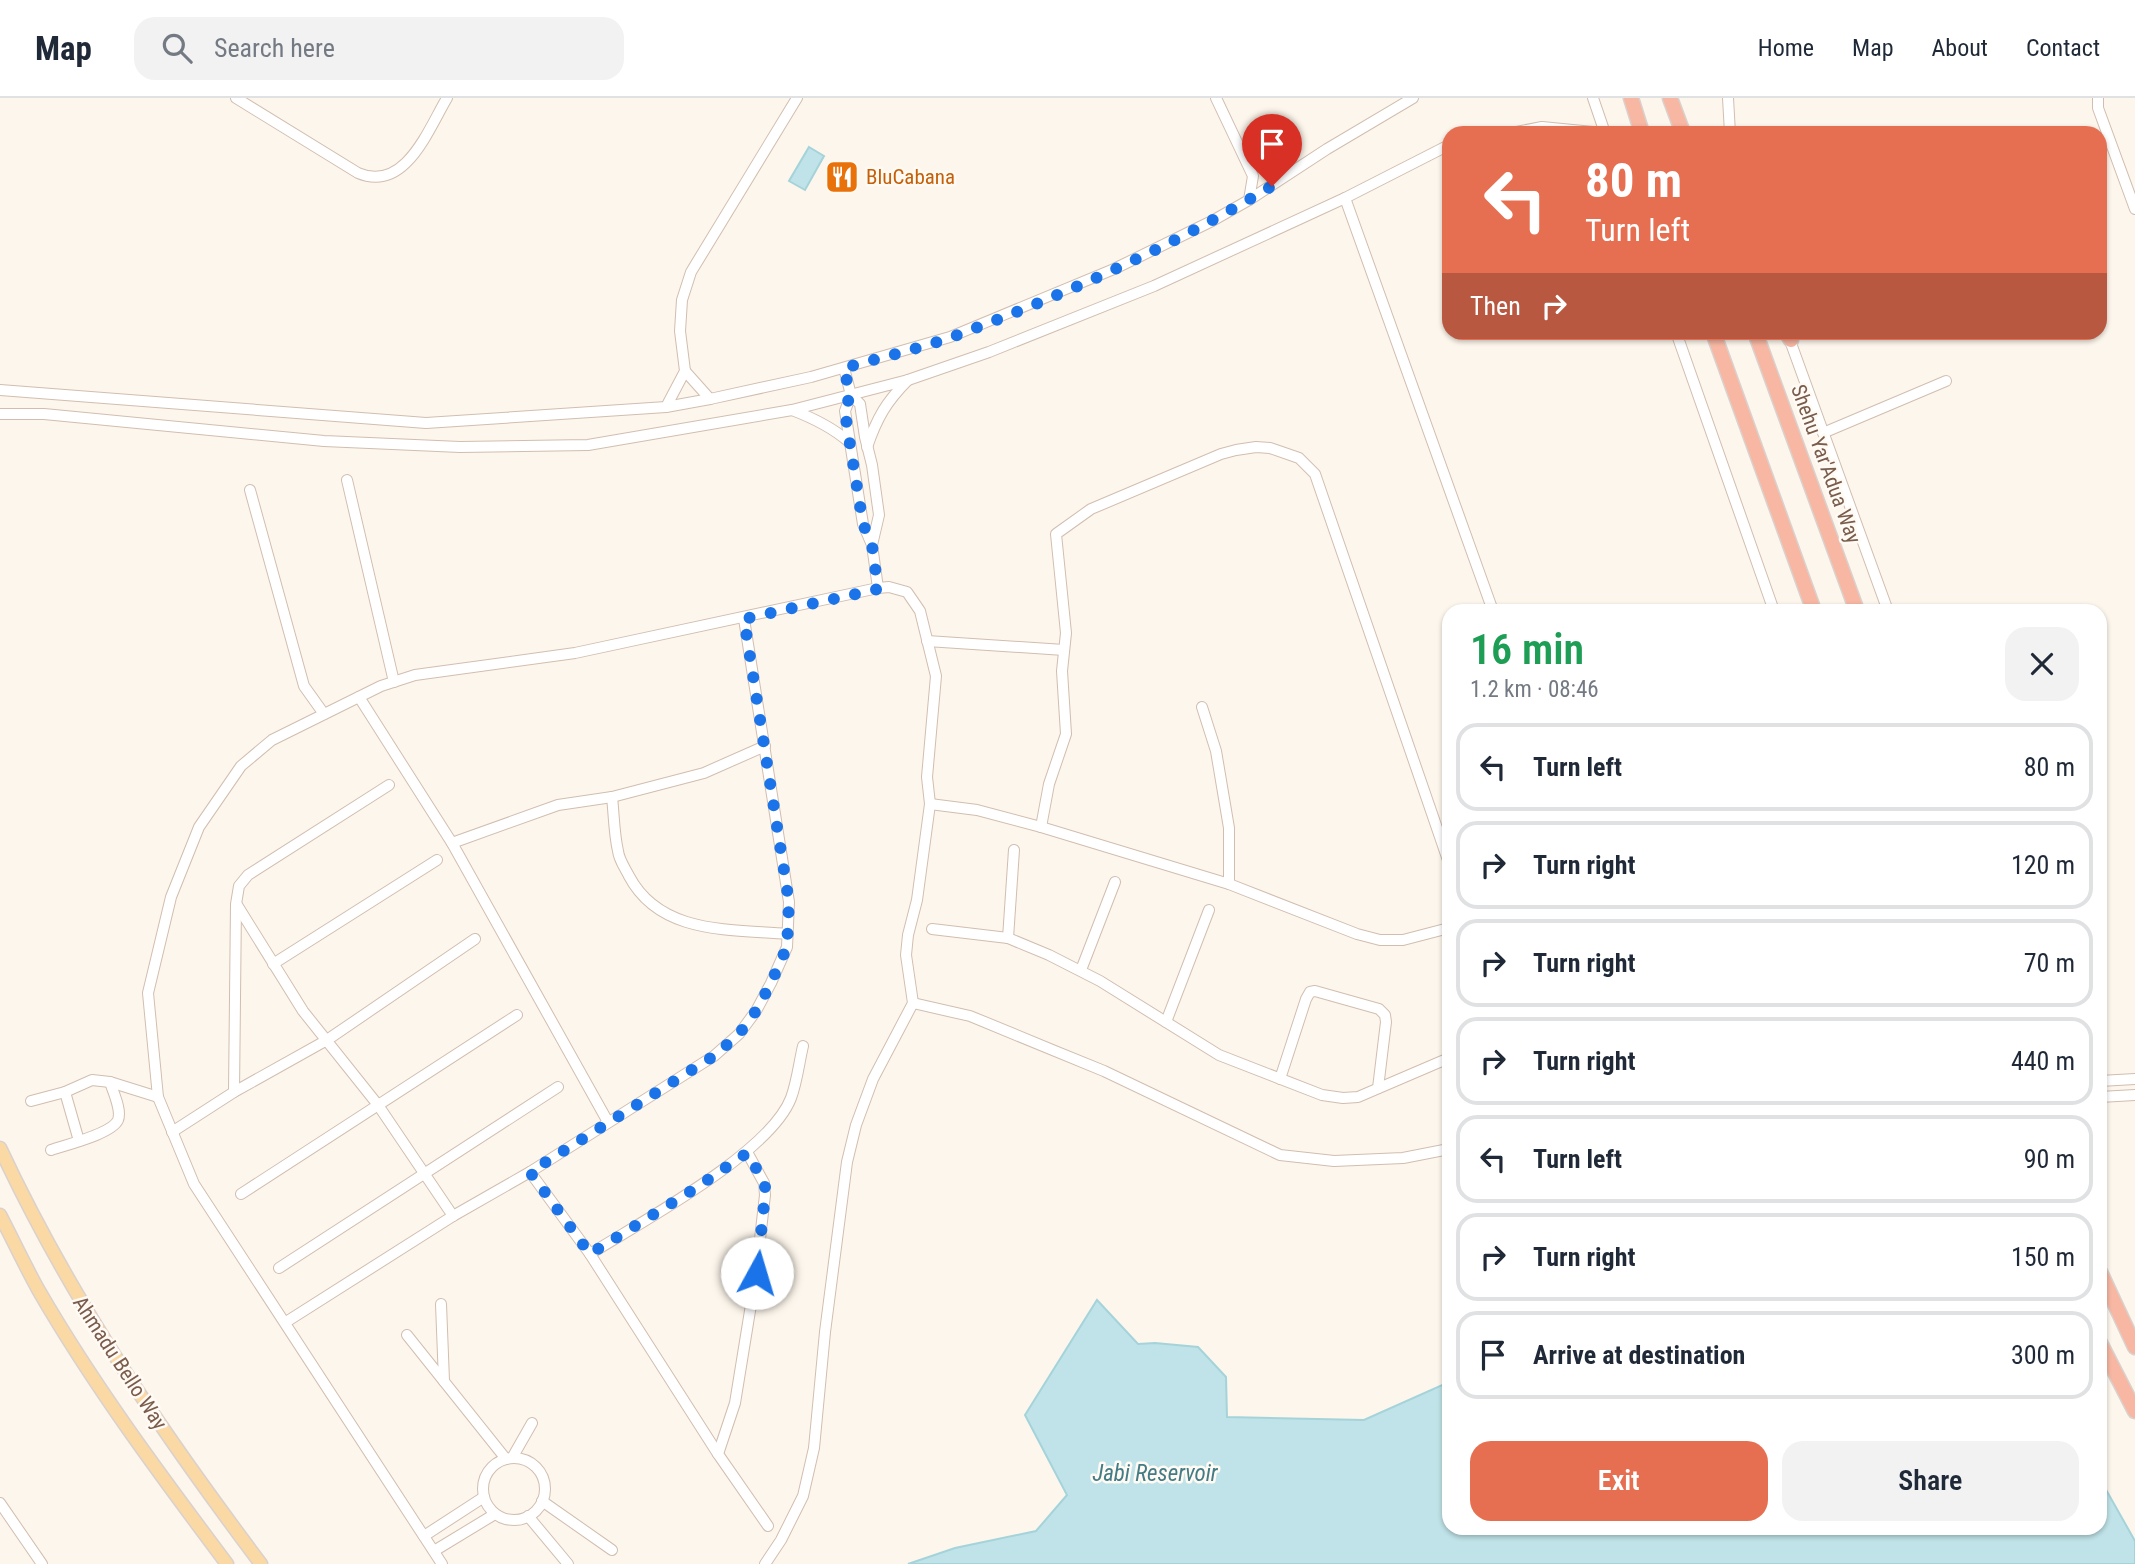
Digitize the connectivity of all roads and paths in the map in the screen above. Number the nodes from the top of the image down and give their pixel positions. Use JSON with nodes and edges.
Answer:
{"nodes":[{"id":1,"x":236,"y":98,"type":"edge"},
{"id":2,"x":447,"y":98,"type":"edge"},
{"id":3,"x":797,"y":98,"type":"edge"},
{"id":4,"x":1216,"y":98,"type":"edge"},
{"id":5,"x":1413,"y":98,"type":"edge"},
{"id":6,"x":1592,"y":98,"type":"edge"},
{"id":7,"x":1631,"y":98,"type":"edge"},
{"id":8,"x":1670,"y":98,"type":"edge"},
{"id":9,"x":1727,"y":98,"type":"edge"},
{"id":10,"x":2098,"y":98,"type":"edge"},
{"id":11,"x":1602,"y":126,"type":"edge"},
{"id":12,"x":1640,"y":126,"type":"edge"},
{"id":13,"x":1680,"y":126,"type":"edge"},
{"id":14,"x":1729,"y":126,"type":"edge"},
{"id":15,"x":2105,"y":126,"type":"edge"},
{"id":16,"x":2107,"y":133,"type":"edge"},
{"id":17,"x":1442,"y":149,"type":"edge"},
{"id":18,"x":1253,"y":176,"type":"junction"},
{"id":19,"x":1272,"y":186,"type":"junction"},
{"id":20,"x":1345,"y":198,"type":"junction"},
{"id":21,"x":1249,"y":200,"type":"junction"},
{"id":22,"x":2135,"y":209,"type":"edge"},
{"id":23,"x":1679,"y":340,"type":"edge"},
{"id":24,"x":1716,"y":340,"type":"edge"},
{"id":25,"x":1758,"y":340,"type":"edge"},
{"id":26,"x":1790,"y":340,"type":"edge"},
{"id":27,"x":844,"y":368,"type":"junction"},
{"id":28,"x":685,"y":371,"type":"junction"},
{"id":29,"x":908,"y":380,"type":"junction"},
{"id":30,"x":1946,"y":381,"type":"dead end"},
{"id":31,"x":0,"y":390,"type":"edge"},
{"id":32,"x":850,"y":395,"type":"junction"},
{"id":33,"x":710,"y":399,"type":"junction"},
{"id":34,"x":666,"y":407,"type":"junction"},
{"id":35,"x":792,"y":410,"type":"junction"},
{"id":36,"x":0,"y":414,"type":"edge"},
{"id":37,"x":1823,"y":433,"type":"junction"},
{"id":38,"x":849,"y":442,"type":"junction"},
{"id":39,"x":867,"y":447,"type":"junction"},
{"id":40,"x":347,"y":480,"type":"dead end"},
{"id":41,"x":250,"y":490,"type":"dead end"},
{"id":42,"x":872,"y":545,"type":"junction"},
{"id":43,"x":878,"y":589,"type":"junction"},
{"id":44,"x":1490,"y":604,"type":"edge"},
{"id":45,"x":1772,"y":604,"type":"edge"},
{"id":46,"x":1811,"y":604,"type":"edge"},
{"id":47,"x":1854,"y":604,"type":"edge"},
{"id":48,"x":1885,"y":604,"type":"edge"},
{"id":49,"x":744,"y":619,"type":"junction"},
{"id":50,"x":927,"y":641,"type":"junction"},
{"id":51,"x":1064,"y":650,"type":"junction"},
{"id":52,"x":394,"y":682,"type":"junction"},
{"id":53,"x":359,"y":697,"type":"junction"},
{"id":54,"x":1202,"y":706,"type":"dead end"},
{"id":55,"x":324,"y":714,"type":"junction"},
{"id":56,"x":765,"y":746,"type":"junction"},
{"id":57,"x":389,"y":785,"type":"dead end"},
{"id":58,"x":612,"y":797,"type":"junction"},
{"id":59,"x":930,"y":804,"type":"junction"},
{"id":60,"x":1041,"y":827,"type":"junction"},
{"id":61,"x":453,"y":843,"type":"junction"},
{"id":62,"x":1442,"y":843,"type":"edge"},
{"id":63,"x":1014,"y":850,"type":"dead end"},
{"id":64,"x":437,"y":860,"type":"dead end"},
{"id":65,"x":1115,"y":882,"type":"dead end"},
{"id":66,"x":1229,"y":884,"type":"junction"},
{"id":67,"x":236,"y":904,"type":"junction"},
{"id":68,"x":1209,"y":910,"type":"dead end"},
{"id":69,"x":932,"y":929,"type":"dead end"},
{"id":70,"x":1442,"y":930,"type":"edge"},
{"id":71,"x":788,"y":934,"type":"junction"},
{"id":72,"x":1008,"y":938,"type":"junction"},
{"id":73,"x":475,"y":939,"type":"dead end"},
{"id":74,"x":273,"y":964,"type":"junction"},
{"id":75,"x":1081,"y":970,"type":"junction"},
{"id":76,"x":913,"y":1003,"type":"junction"},
{"id":77,"x":517,"y":1016,"type":"dead end"},
{"id":78,"x":1166,"y":1023,"type":"junction"},
{"id":79,"x":327,"y":1040,"type":"junction"},
{"id":80,"x":803,"y":1046,"type":"dead end"},
{"id":81,"x":1442,"y":1061,"type":"edge"},
{"id":82,"x":1280,"y":1079,"type":"junction"},
{"id":83,"x":2135,"y":1079,"type":"edge"},
{"id":84,"x":2107,"y":1081,"type":"edge"},
{"id":85,"x":110,"y":1082,"type":"junction"},
{"id":86,"x":558,"y":1087,"type":"dead end"},
{"id":87,"x":1378,"y":1088,"type":"junction"},
{"id":88,"x":65,"y":1092,"type":"junction"},
{"id":89,"x":234,"y":1092,"type":"junction"},
{"id":90,"x":2135,"y":1095,"type":"edge"},
{"id":91,"x":158,"y":1097,"type":"junction"},
{"id":92,"x":2107,"y":1097,"type":"edge"},
{"id":93,"x":31,"y":1101,"type":"dead end"},
{"id":94,"x":378,"y":1105,"type":"junction"},
{"id":95,"x":608,"y":1122,"type":"junction"},
{"id":96,"x":172,"y":1132,"type":"junction"},
{"id":97,"x":79,"y":1140,"type":"junction"},
{"id":98,"x":0,"y":1148,"type":"edge"},
{"id":99,"x":51,"y":1150,"type":"dead end"},
{"id":100,"x":1442,"y":1150,"type":"edge"},
{"id":101,"x":747,"y":1153,"type":"junction"},
{"id":102,"x":530,"y":1172,"type":"junction"},
{"id":103,"x":426,"y":1173,"type":"junction"},
{"id":104,"x":242,"y":1194,"type":"dead end"},
{"id":105,"x":0,"y":1215,"type":"edge"},
{"id":106,"x":453,"y":1216,"type":"junction"},
{"id":107,"x":590,"y":1254,"type":"junction"},
{"id":108,"x":279,"y":1268,"type":"dead end"},
{"id":109,"x":2107,"y":1287,"type":"edge"},
{"id":110,"x":441,"y":1304,"type":"dead end"},
{"id":111,"x":286,"y":1322,"type":"junction"},
{"id":112,"x":407,"y":1335,"type":"dead end"},
{"id":113,"x":2135,"y":1348,"type":"edge"},
{"id":114,"x":2107,"y":1357,"type":"edge"},
{"id":115,"x":444,"y":1382,"type":"junction"},
{"id":116,"x":2135,"y":1411,"type":"edge"},
{"id":117,"x":531,"y":1423,"type":"dead end"},
{"id":118,"x":718,"y":1454,"type":"junction"},
{"id":119,"x":509,"y":1458,"type":"junction"},
{"id":120,"x":484,"y":1497,"type":"junction"},
{"id":121,"x":542,"y":1502,"type":"junction"},
{"id":122,"x":0,"y":1503,"type":"edge"},
{"id":123,"x":495,"y":1514,"type":"junction"},
{"id":124,"x":528,"y":1516,"type":"junction"},
{"id":125,"x":768,"y":1526,"type":"dead end"},
{"id":126,"x":424,"y":1536,"type":"junction"},
{"id":127,"x":612,"y":1550,"type":"dead end"},
{"id":128,"x":434,"y":1551,"type":"junction"},
{"id":129,"x":42,"y":1564,"type":"edge"},
{"id":130,"x":227,"y":1564,"type":"edge"},
{"id":131,"x":261,"y":1564,"type":"edge"},
{"id":132,"x":442,"y":1564,"type":"edge"},
{"id":133,"x":568,"y":1564,"type":"edge"},
{"id":134,"x":765,"y":1564,"type":"edge"}],
"edges":[{"from":1,"to":2,"type":"street"},
{"from":3,"to":28,"type":"street"},
{"from":4,"to":18,"type":"street"},
{"from":5,"to":19,"type":"street"},
{"from":6,"to":11,"type":"street"},
{"from":7,"to":12,"type":"highway"},
{"from":8,"to":13,"type":"highway"},
{"from":9,"to":14,"type":"street"},
{"from":10,"to":15,"type":"street"},
{"from":16,"to":22,"type":"street"},
{"from":17,"to":20,"type":"street"},
{"from":18,"to":19,"type":"street"},
{"from":18,"to":21,"type":"street"},
{"from":19,"to":21,"type":"street"},
{"from":20,"to":29,"type":"street"},
{"from":20,"to":44,"type":"street"},
{"from":21,"to":27,"type":"street"},
{"from":23,"to":45,"type":"street"},
{"from":24,"to":46,"type":"highway"},
{"from":25,"to":47,"type":"highway","name":"Shehu Yar'Adua Way"},
{"from":26,"to":37,"type":"street"},
{"from":27,"to":32,"type":"street"},
{"from":27,"to":33,"type":"street"},
{"from":28,"to":33,"type":"street"},
{"from":28,"to":34,"type":"street"},
{"from":29,"to":32,"type":"street"},
{"from":29,"to":39,"type":"street"},
{"from":30,"to":37,"type":"street"},
{"from":31,"to":34,"type":"street"},
{"from":32,"to":35,"type":"street"},
{"from":32,"to":38,"type":"street"},
{"from":32,"to":39,"type":"street"},
{"from":33,"to":34,"type":"street"},
{"from":35,"to":36,"type":"street"},
{"from":35,"to":38,"type":"street"},
{"from":37,"to":48,"type":"street"},
{"from":38,"to":42,"type":"street"},
{"from":39,"to":42,"type":"street"},
{"from":40,"to":52,"type":"street"},
{"from":41,"to":55,"type":"street"},
{"from":42,"to":43,"type":"street"},
{"from":43,"to":49,"type":"street"},
{"from":43,"to":50,"type":"street"},
{"from":49,"to":52,"type":"street"},
{"from":49,"to":56,"type":"street"},
{"from":50,"to":51,"type":"street"},
{"from":50,"to":59,"type":"street"},
{"from":51,"to":60,"type":"street"},
{"from":51,"to":62,"type":"street"},
{"from":52,"to":53,"type":"street"},
{"from":53,"to":55,"type":"street"},
{"from":53,"to":61,"type":"street"},
{"from":54,"to":66,"type":"street"},
{"from":55,"to":91,"type":"street"},
{"from":56,"to":58,"type":"street"},
{"from":56,"to":71,"type":"street"},
{"from":57,"to":67,"type":"street"},
{"from":58,"to":61,"type":"street"},
{"from":58,"to":71,"type":"street"},
{"from":59,"to":60,"type":"street"},
{"from":59,"to":76,"type":"street"},
{"from":60,"to":66,"type":"street"},
{"from":61,"to":95,"type":"street"},
{"from":63,"to":72,"type":"street"},
{"from":64,"to":74,"type":"street"},
{"from":65,"to":75,"type":"street"},
{"from":66,"to":70,"type":"street"},
{"from":67,"to":74,"type":"street"},
{"from":67,"to":89,"type":"street"},
{"from":68,"to":78,"type":"street"},
{"from":69,"to":72,"type":"street"},
{"from":71,"to":95,"type":"street"},
{"from":72,"to":75,"type":"street"},
{"from":73,"to":79,"type":"street"},
{"from":74,"to":79,"type":"street"},
{"from":75,"to":78,"type":"street"},
{"from":76,"to":100,"type":"street"},
{"from":76,"to":134,"type":"street"},
{"from":77,"to":94,"type":"street"},
{"from":78,"to":82,"type":"street"},
{"from":79,"to":89,"type":"street"},
{"from":79,"to":94,"type":"street"},
{"from":80,"to":101,"type":"street"},
{"from":81,"to":87,"type":"street"},
{"from":82,"to":87,"type":"street"},
{"from":82,"to":87,"type":"street"},
{"from":83,"to":84,"type":"street"},
{"from":85,"to":88,"type":"street"},
{"from":85,"to":91,"type":"street"},
{"from":85,"to":97,"type":"street"},
{"from":86,"to":103,"type":"street"},
{"from":88,"to":93,"type":"street"},
{"from":88,"to":97,"type":"street"},
{"from":89,"to":96,"type":"street"},
{"from":90,"to":92,"type":"street"},
{"from":91,"to":96,"type":"street"},
{"from":94,"to":103,"type":"street"},
{"from":94,"to":104,"type":"street"},
{"from":95,"to":102,"type":"street"},
{"from":96,"to":111,"type":"street"},
{"from":97,"to":99,"type":"street"},
{"from":98,"to":131,"type":"main road","name":"Ahmadu Bello Way"},
{"from":101,"to":107,"type":"street"},
{"from":101,"to":118,"type":"street"},
{"from":102,"to":106,"type":"street"},
{"from":102,"to":107,"type":"street"},
{"from":103,"to":106,"type":"street"},
{"from":103,"to":108,"type":"street"},
{"from":105,"to":130,"type":"main road","name":"Ahmadu Bello Way"},
{"from":106,"to":111,"type":"street"},
{"from":107,"to":118,"type":"street"},
{"from":109,"to":113,"type":"highway"},
{"from":110,"to":115,"type":"street"},
{"from":111,"to":126,"type":"street"},
{"from":112,"to":115,"type":"street"},
{"from":114,"to":116,"type":"highway"},
{"from":115,"to":119,"type":"street"},
{"from":117,"to":119,"type":"street"},
{"from":118,"to":125,"type":"street"},
{"from":119,"to":120,"type":"street"},
{"from":119,"to":121,"type":"street"},
{"from":120,"to":123,"type":"street"},
{"from":120,"to":126,"type":"street"},
{"from":121,"to":124,"type":"street"},
{"from":121,"to":127,"type":"street"},
{"from":122,"to":129,"type":"street"},
{"from":123,"to":124,"type":"street"},
{"from":123,"to":128,"type":"street"},
{"from":124,"to":133,"type":"street"},
{"from":126,"to":128,"type":"street"},
{"from":128,"to":132,"type":"street"}]}
